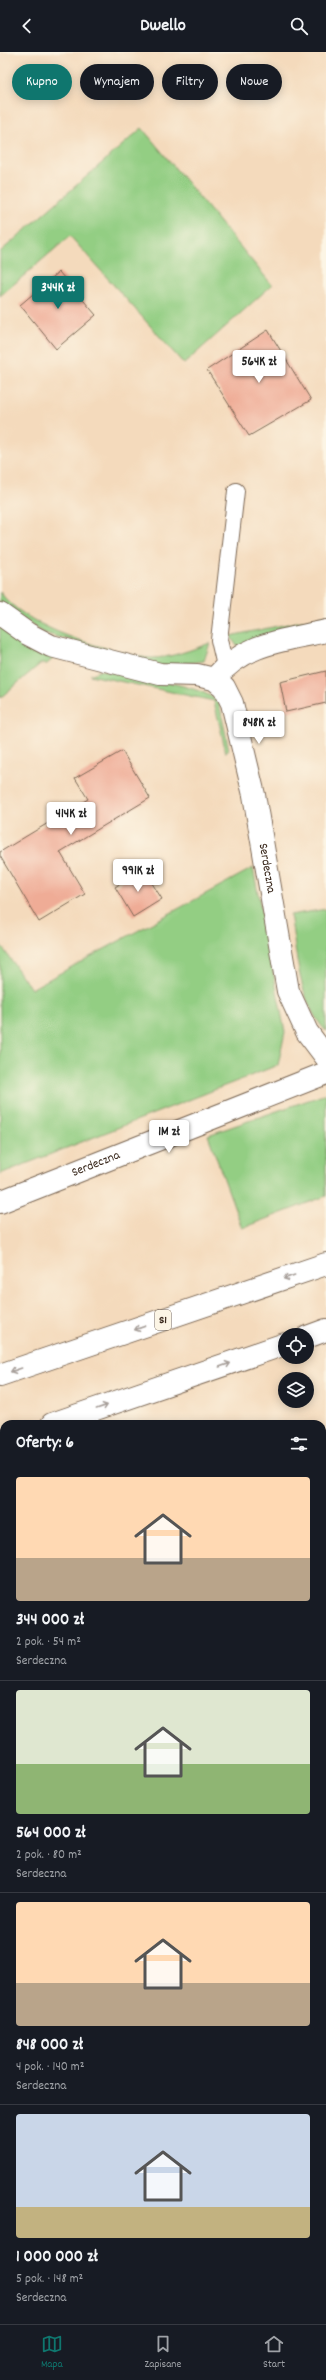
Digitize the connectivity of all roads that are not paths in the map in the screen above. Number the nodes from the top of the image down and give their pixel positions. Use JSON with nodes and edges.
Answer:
{"nodes":[{"id":1,"x":236,"y":491,"type":"dead end"},
{"id":2,"x":0,"y":614,"type":"edge"},
{"id":3,"x":326,"y":631,"type":"edge"},
{"id":4,"x":219,"y":672,"type":"junction"},
{"id":5,"x":326,"y":1056,"type":"edge"},
{"id":6,"x":326,"y":1073,"type":"edge"},
{"id":7,"x":0,"y":1202,"type":"edge"},
{"id":8,"x":326,"y":1264,"type":"edge"},
{"id":9,"x":326,"y":1330,"type":"edge"},
{"id":10,"x":314,"y":1334,"type":"edge"},
{"id":11,"x":278,"y":1346,"type":"edge"},
{"id":12,"x":0,"y":1375,"type":"edge"},
{"id":13,"x":64,"y":1420,"type":"edge"}],
"edges":[{"from":1,"to":4,"type":"lane"},
{"from":2,"to":4,"type":"main road"},
{"from":3,"to":4,"type":"main road"},
{"from":4,"to":5,"type":"main road","name":"Serdeczna"},
{"from":6,"to":7,"type":"main road","name":"Serdeczna"},
{"from":8,"to":12,"type":"main road","number":"S1","one_way":true},
{"from":9,"to":10,"type":"main road"},
{"from":13,"to":11,"type":"main road","one_way":true}]}
